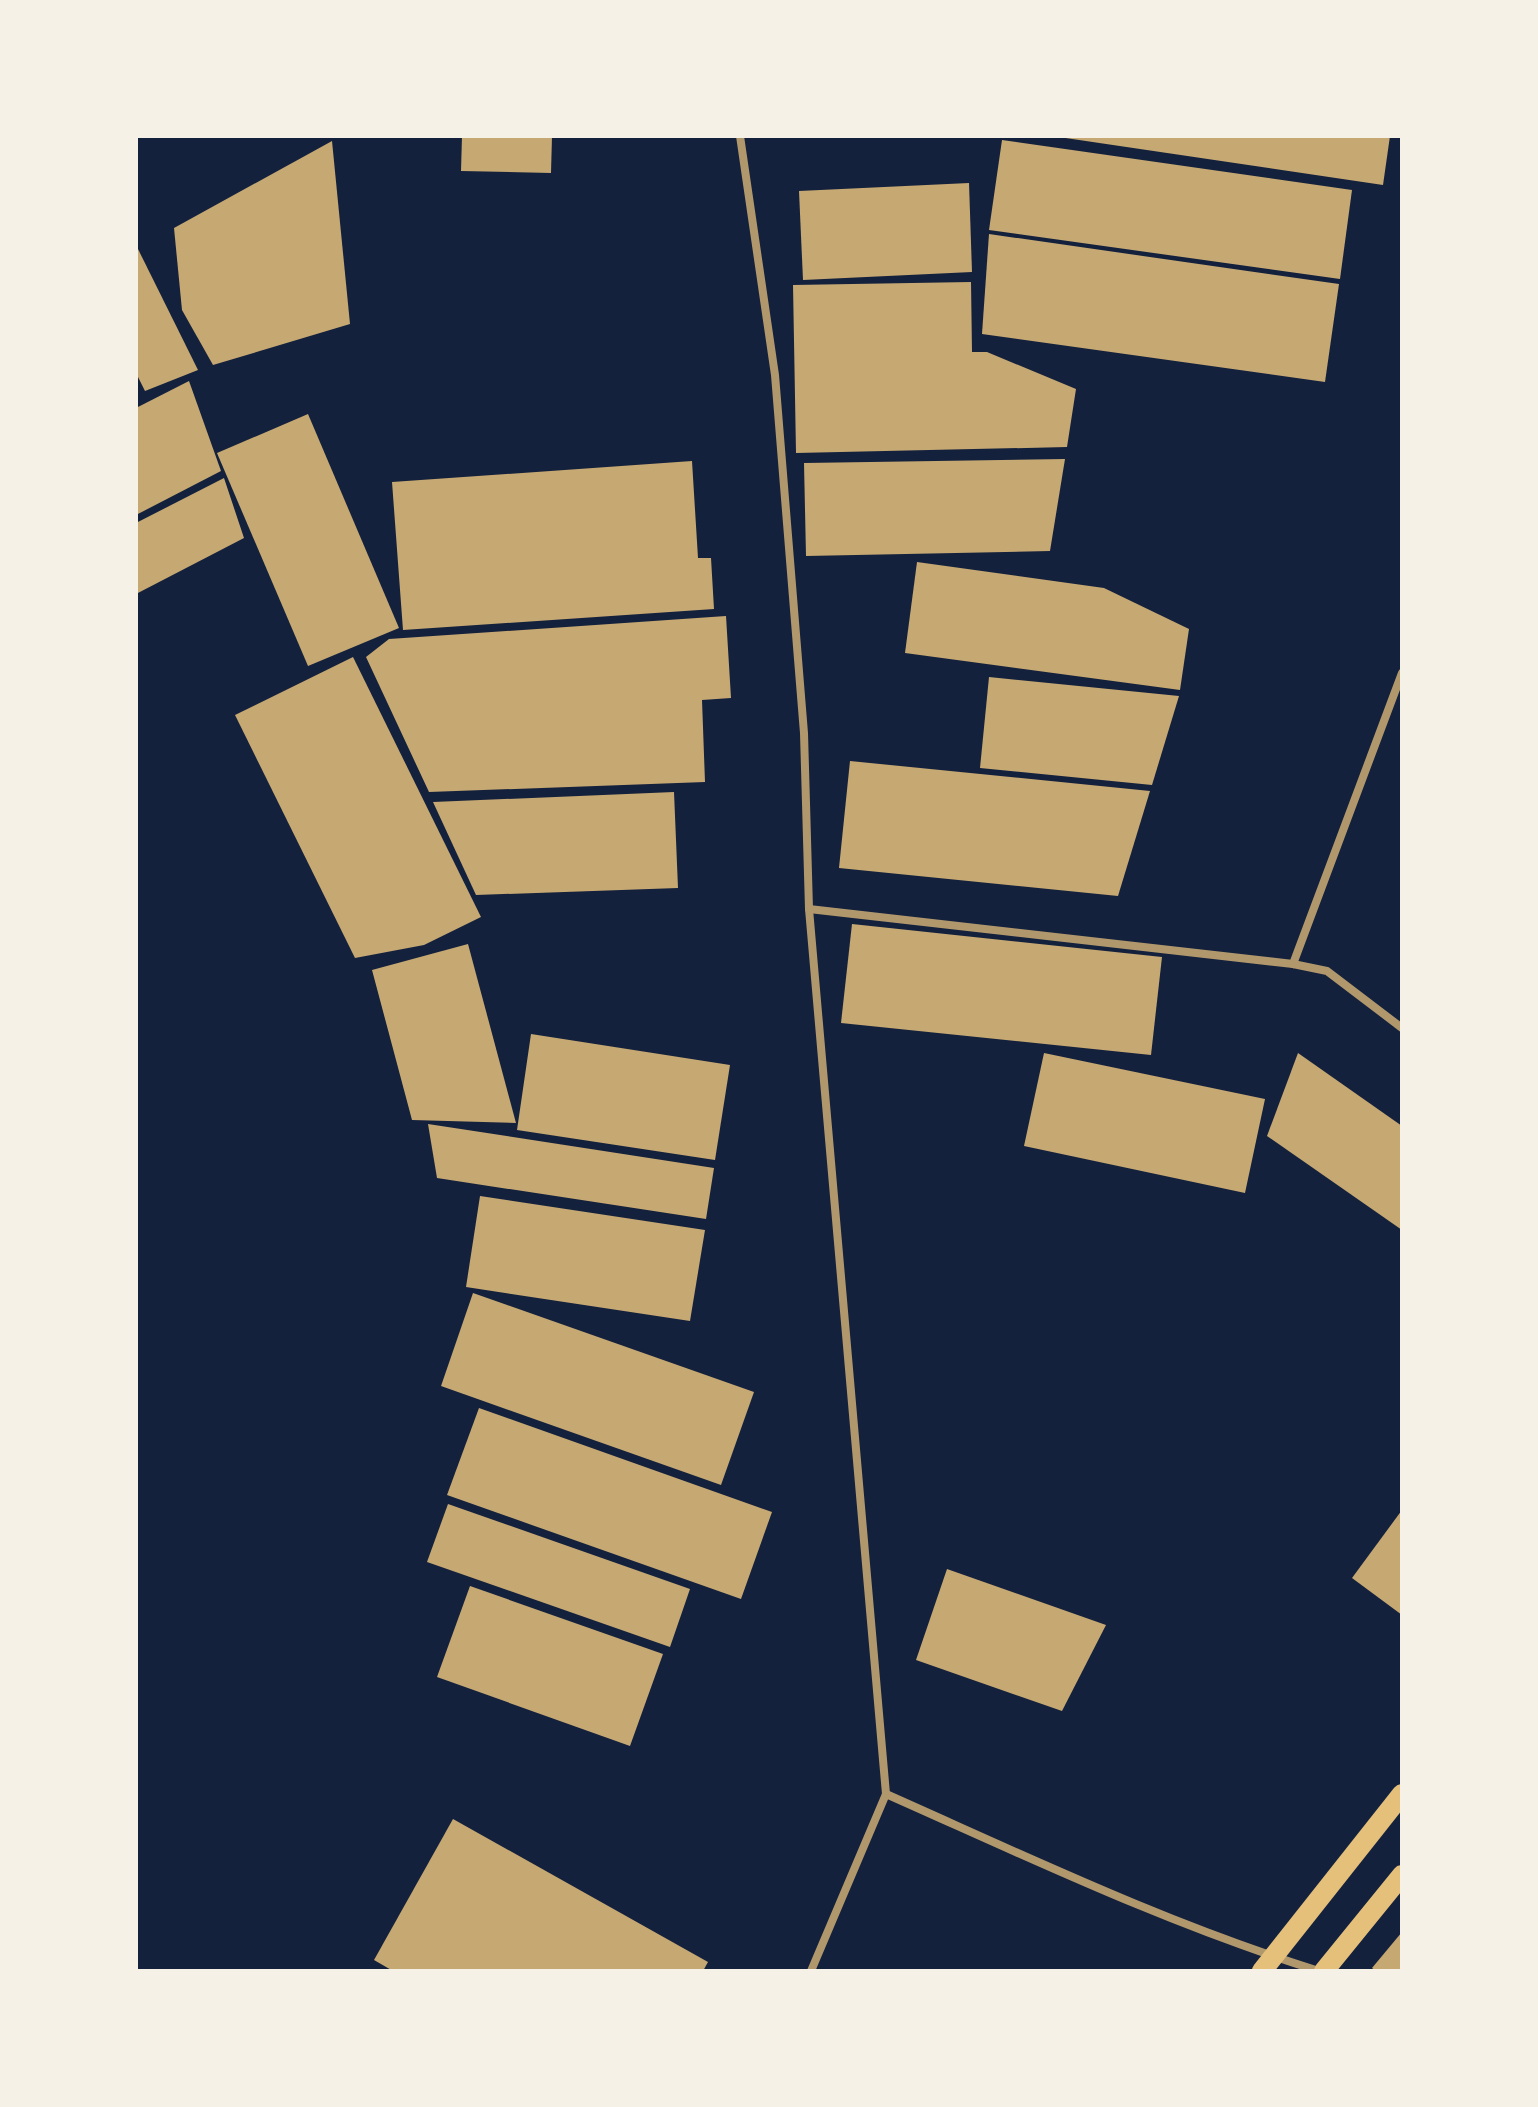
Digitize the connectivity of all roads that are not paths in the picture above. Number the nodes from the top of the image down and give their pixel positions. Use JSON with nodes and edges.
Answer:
{"nodes":[{"id":1,"x":740,"y":136,"type":"edge"},
{"id":2,"x":1402,"y":673,"type":"edge"},
{"id":3,"x":809,"y":909,"type":"junction"},
{"id":4,"x":1293,"y":964,"type":"junction"},
{"id":5,"x":1402,"y":1028,"type":"edge"},
{"id":6,"x":886,"y":1794,"type":"junction"},
{"id":7,"x":1402,"y":1794,"type":"edge"},
{"id":8,"x":1402,"y":1875,"type":"edge"},
{"id":9,"x":1268,"y":1964,"type":"edge"},
{"id":10,"x":811,"y":1971,"type":"edge"},
{"id":11,"x":1321,"y":1971,"type":"edge"}],
"edges":[{"from":1,"to":3,"type":"street"},
{"from":2,"to":4,"type":"street"},
{"from":3,"to":4,"type":"street"},
{"from":3,"to":6,"type":"street"},
{"from":4,"to":5,"type":"street"},
{"from":6,"to":9,"type":"street"},
{"from":6,"to":10,"type":"street"},
{"from":7,"to":9,"type":"main road"},
{"from":8,"to":11,"type":"main road"},
{"from":9,"to":11,"type":"street"}]}
